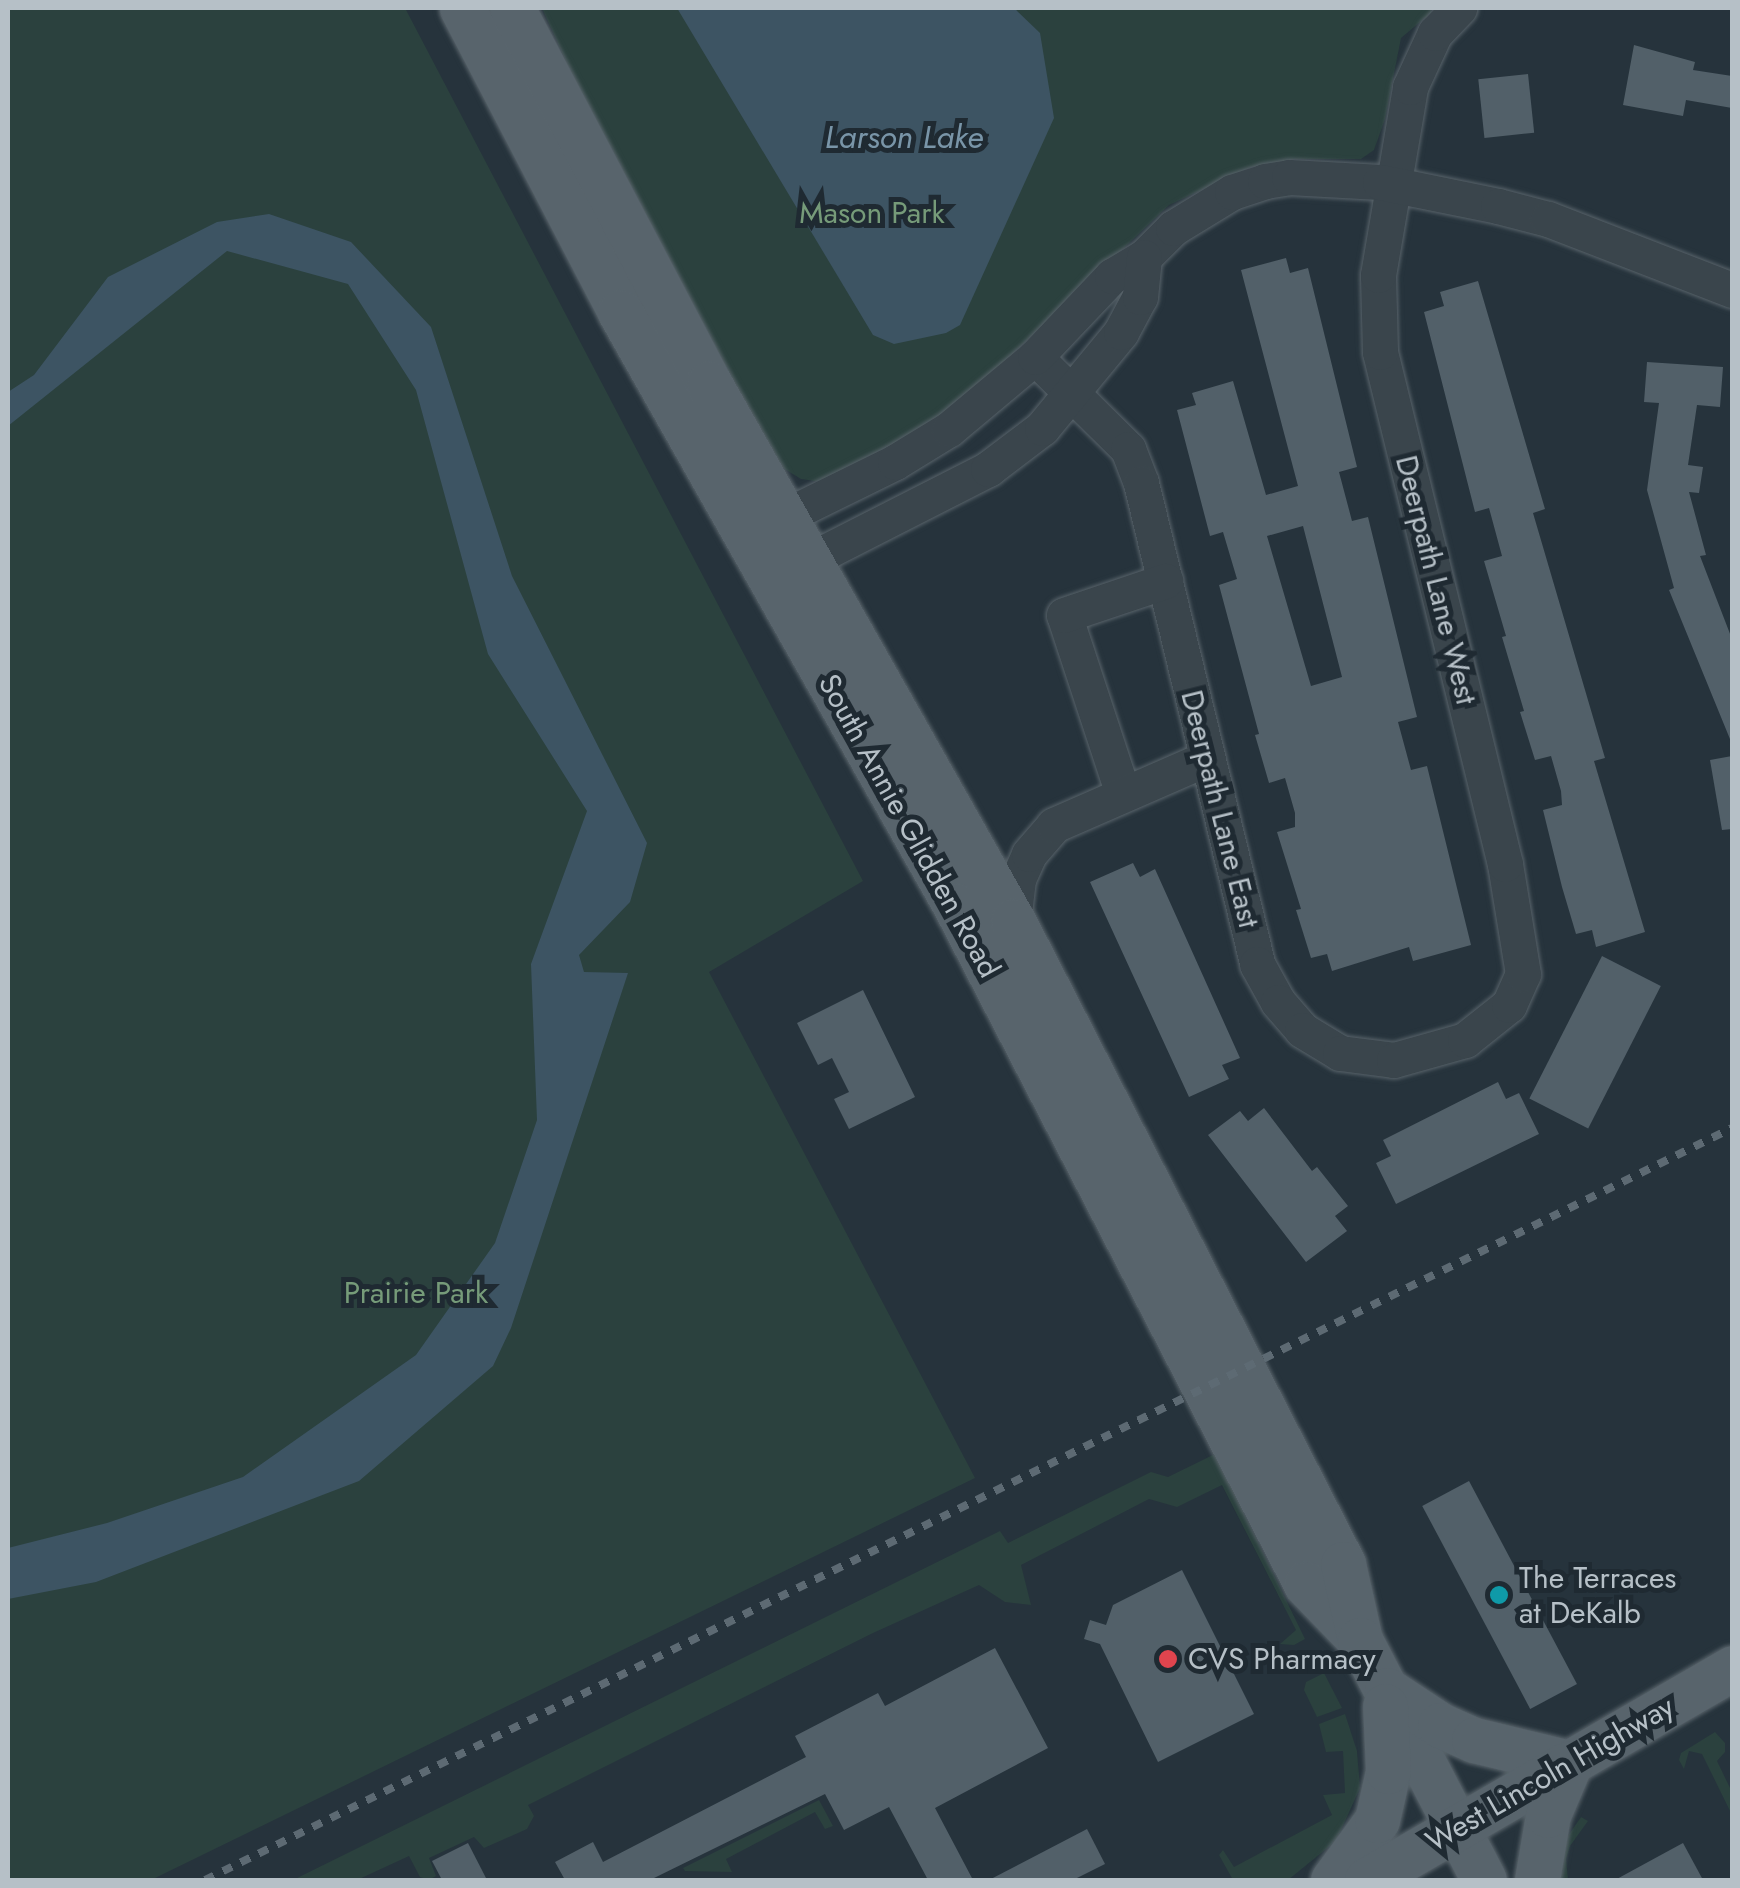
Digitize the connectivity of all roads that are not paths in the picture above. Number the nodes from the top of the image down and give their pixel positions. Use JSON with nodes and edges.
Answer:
{"nodes":[{"id":1,"x":462,"y":8,"type":"edge"},
{"id":2,"x":512,"y":8,"type":"edge"},
{"id":3,"x":1459,"y":8,"type":"edge"},
{"id":4,"x":1390,"y":185,"type":"junction"},
{"id":5,"x":1144,"y":257,"type":"junction"},
{"id":6,"x":1732,"y":290,"type":"edge"},
{"id":7,"x":1034,"y":358,"type":"junction"},
{"id":8,"x":1072,"y":396,"type":"junction"},
{"id":9,"x":788,"y":516,"type":"junction"},
{"id":10,"x":745,"y":536,"type":"junction"},
{"id":11,"x":810,"y":560,"type":"junction"},
{"id":12,"x":770,"y":580,"type":"junction"},
{"id":13,"x":1164,"y":581,"type":"junction"},
{"id":14,"x":1207,"y":758,"type":"junction"},
{"id":15,"x":1123,"y":794,"type":"junction"},
{"id":16,"x":1013,"y":921,"type":"junction"},
{"id":17,"x":1523,"y":974,"type":"joint"},
{"id":18,"x":1360,"y":1640,"type":"junction"},
{"id":19,"x":1732,"y":1668,"type":"edge"},
{"id":20,"x":1385,"y":1688,"type":"junction"},
{"id":21,"x":1570,"y":1763,"type":"junction"},
{"id":22,"x":1456,"y":1829,"type":"junction"},
{"id":23,"x":1333,"y":1880,"type":"edge"},
{"id":24,"x":1366,"y":1880,"type":"edge"},
{"id":25,"x":1484,"y":1880,"type":"edge"},
{"id":26,"x":1537,"y":1880,"type":"edge"}],
"edges":[{"from":1,"to":10,"type":"main road","name":"South Annie Glidden Road"},
{"from":2,"to":9,"type":"main road","name":"South Annie Glidden Road"},
{"from":3,"to":4,"type":"street","name":"Deerpath Lane West"},
{"from":4,"to":5,"type":"street"},
{"from":4,"to":6,"type":"street"},
{"from":4,"to":17,"type":"street","name":"Deerpath Lane West"},
{"from":5,"to":7,"type":"street"},
{"from":5,"to":8,"type":"street"},
{"from":7,"to":8,"type":"street","name":"Deerpath Lane East"},
{"from":7,"to":9,"type":"street"},
{"from":8,"to":11,"type":"street"},
{"from":8,"to":13,"type":"street","name":"Deerpath Lane East"},
{"from":9,"to":10,"type":"street"},
{"from":9,"to":11,"type":"main road","name":"South Annie Glidden Road"},
{"from":10,"to":12,"type":"main road","name":"South Annie Glidden Road"},
{"from":11,"to":12,"type":"street"},
{"from":11,"to":16,"type":"main road","name":"South Annie Glidden Road"},
{"from":12,"to":18,"type":"main road","name":"South Annie Glidden Road"},
{"from":13,"to":14,"type":"street","name":"Deerpath Lane East"},
{"from":13,"to":15,"type":"street"},
{"from":14,"to":15,"type":"street"},
{"from":14,"to":17,"type":"street","name":"Deerpath Lane East"},
{"from":15,"to":16,"type":"street"},
{"from":16,"to":18,"type":"main road","name":"South Annie Glidden Road"},
{"from":18,"to":20,"type":"main road","name":"South Annie Glidden Road"},
{"from":19,"to":21,"type":"main road","name":"West Lincoln Highway"},
{"from":20,"to":21,"type":"main road"},
{"from":20,"to":22,"type":"main road","name":"South Annie Glidden Road"},
{"from":20,"to":23,"type":"main road"},
{"from":21,"to":22,"type":"main road","name":"West Lincoln Highway"},
{"from":21,"to":26,"type":"main road"},
{"from":22,"to":24,"type":"main road","name":"West Lincoln Highway"},
{"from":22,"to":25,"type":"main road","name":"South Annie Glidden Road"}]}
